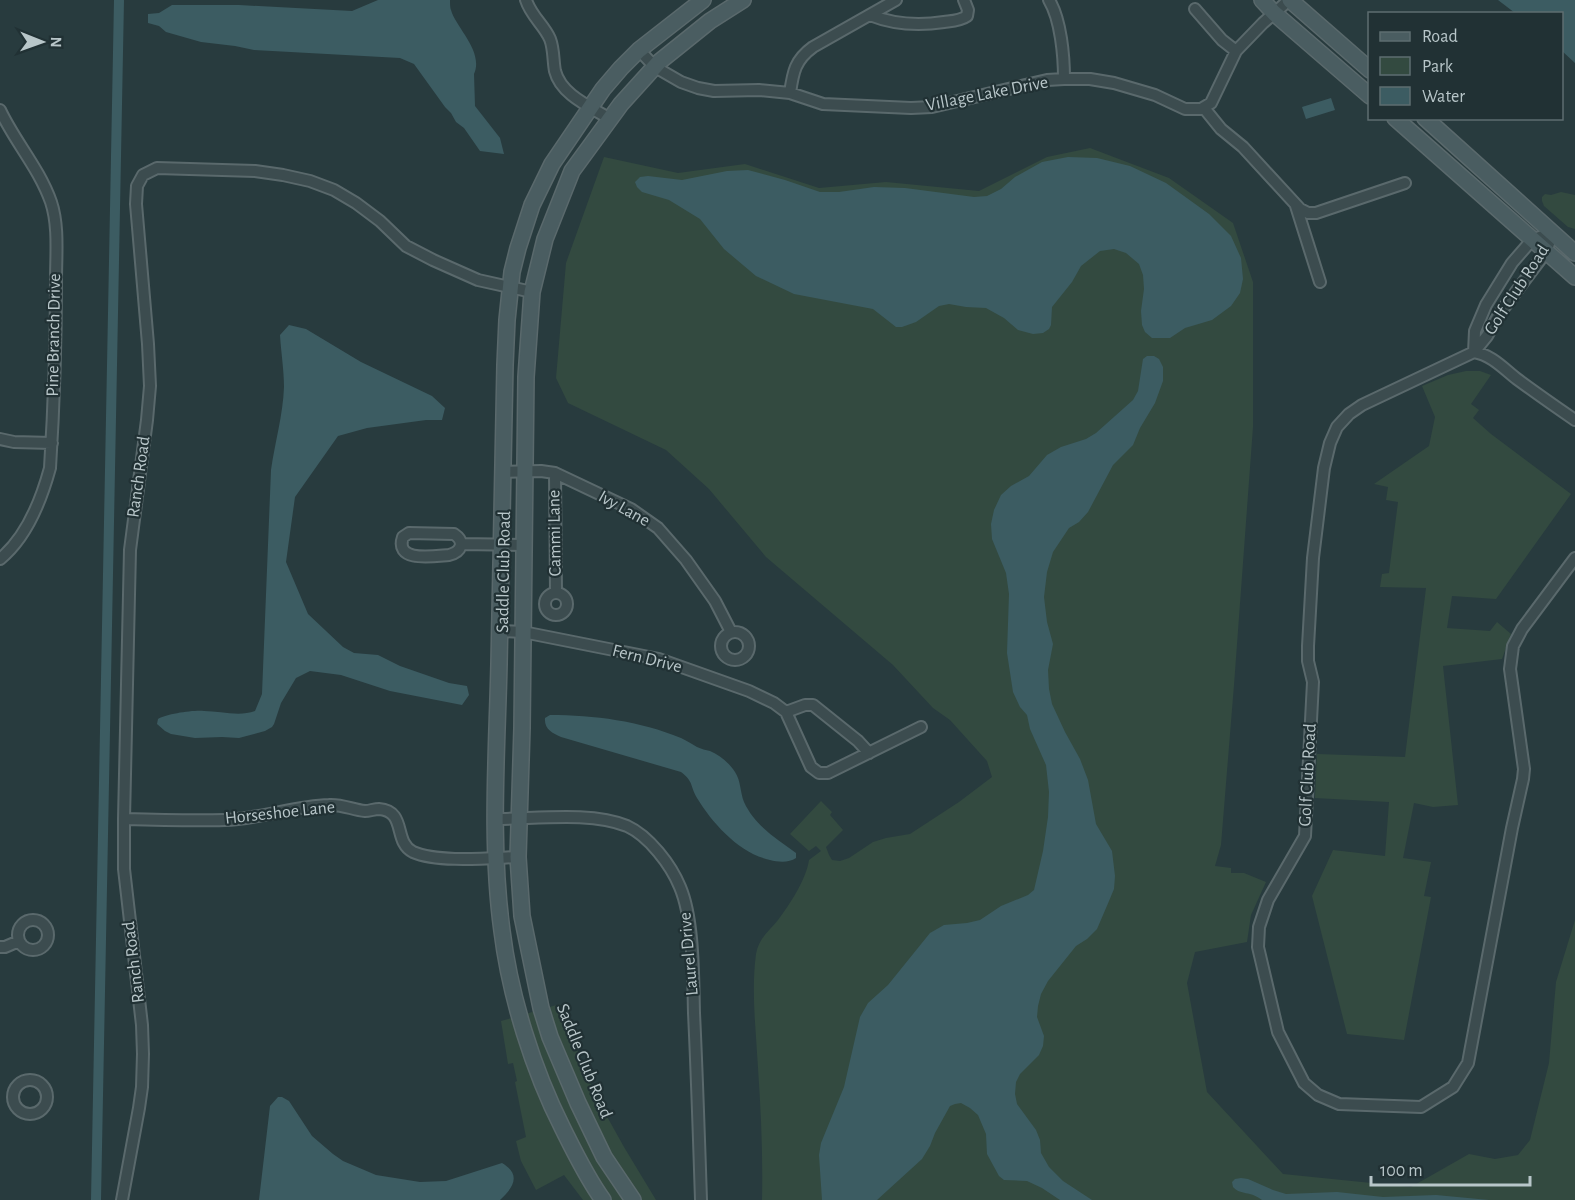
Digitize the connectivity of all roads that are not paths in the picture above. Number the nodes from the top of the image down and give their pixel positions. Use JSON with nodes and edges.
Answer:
{"nodes":[{"id":1,"x":526,"y":0,"type":"edge"},
{"id":2,"x":703,"y":0,"type":"edge"},
{"id":3,"x":743,"y":0,"type":"edge"},
{"id":4,"x":896,"y":0,"type":"edge"},
{"id":5,"x":964,"y":0,"type":"edge"},
{"id":6,"x":1049,"y":0,"type":"edge"},
{"id":7,"x":1262,"y":0,"type":"edge"},
{"id":8,"x":1289,"y":0,"type":"edge"},
{"id":9,"x":1195,"y":9,"type":"dead end"},
{"id":10,"x":1274,"y":13,"type":"junction"},
{"id":11,"x":870,"y":15,"type":"junction"},
{"id":12,"x":639,"y":50,"type":"junction"},
{"id":13,"x":1236,"y":51,"type":"junction"},
{"id":14,"x":655,"y":67,"type":"junction"},
{"id":15,"x":1368,"y":68,"type":"edge"},
{"id":16,"x":1064,"y":79,"type":"junction"},
{"id":17,"x":790,"y":93,"type":"junction"},
{"id":18,"x":1368,"y":94,"type":"edge"},
{"id":19,"x":590,"y":107,"type":"junction"},
{"id":20,"x":1204,"y":108,"type":"junction"},
{"id":21,"x":0,"y":110,"type":"edge"},
{"id":22,"x":610,"y":119,"type":"junction"},
{"id":23,"x":1397,"y":120,"type":"edge"},
{"id":24,"x":1427,"y":120,"type":"edge"},
{"id":25,"x":1405,"y":183,"type":"dead end"},
{"id":26,"x":1296,"y":206,"type":"junction"},
{"id":27,"x":1553,"y":232,"type":"junction"},
{"id":28,"x":1532,"y":240,"type":"junction"},
{"id":29,"x":1546,"y":252,"type":"junction"},
{"id":30,"x":1575,"y":253,"type":"edge"},
{"id":31,"x":1575,"y":277,"type":"edge"},
{"id":32,"x":1320,"y":282,"type":"dead end"},
{"id":33,"x":510,"y":286,"type":"junction"},
{"id":34,"x":532,"y":292,"type":"junction"},
{"id":35,"x":1486,"y":304,"type":"junction"},
{"id":36,"x":1500,"y":313,"type":"junction"},
{"id":37,"x":1474,"y":352,"type":"junction"},
{"id":38,"x":1575,"y":420,"type":"edge"},
{"id":39,"x":0,"y":439,"type":"edge"},
{"id":40,"x":52,"y":443,"type":"junction"},
{"id":41,"x":503,"y":472,"type":"junction"},
{"id":42,"x":525,"y":472,"type":"junction"},
{"id":43,"x":555,"y":473,"type":"junction"},
{"id":44,"x":462,"y":544,"type":"junction"},
{"id":45,"x":501,"y":544,"type":"junction"},
{"id":46,"x":524,"y":545,"type":"junction"},
{"id":47,"x":1575,"y":558,"type":"edge"},
{"id":48,"x":0,"y":559,"type":"edge"},
{"id":49,"x":556,"y":593,"type":"dead end"},
{"id":50,"x":500,"y":631,"type":"junction"},
{"id":51,"x":523,"y":632,"type":"junction"},
{"id":52,"x":731,"y":632,"type":"dead end"},
{"id":53,"x":786,"y":712,"type":"junction"},
{"id":54,"x":921,"y":727,"type":"dead end"},
{"id":55,"x":868,"y":753,"type":"junction"},
{"id":56,"x":124,"y":819,"type":"junction"},
{"id":57,"x":496,"y":819,"type":"junction"},
{"id":58,"x":518,"y":819,"type":"junction"},
{"id":59,"x":518,"y":857,"type":"junction"},
{"id":60,"x":496,"y":858,"type":"junction"},
{"id":61,"x":19,"y":941,"type":"dead end"},
{"id":62,"x":0,"y":947,"type":"edge"},
{"id":63,"x":0,"y":1099,"type":"edge"},
{"id":64,"x":13,"y":1099,"type":"dead end"},
{"id":65,"x":122,"y":1200,"type":"edge"},
{"id":66,"x":603,"y":1200,"type":"edge"},
{"id":67,"x":633,"y":1200,"type":"edge"},
{"id":68,"x":701,"y":1200,"type":"edge"}],
"edges":[{"from":1,"to":19,"type":"street"},
{"from":2,"to":12,"type":"street","name":"Saddle Club Road"},
{"from":3,"to":14,"type":"street","name":"Saddle Club Road"},
{"from":4,"to":11,"type":"street"},
{"from":5,"to":11,"type":"street"},
{"from":6,"to":16,"type":"street"},
{"from":7,"to":10,"type":"street"},
{"from":8,"to":10,"type":"street"},
{"from":8,"to":15,"type":"street"},
{"from":9,"to":13,"type":"street"},
{"from":10,"to":13,"type":"street"},
{"from":10,"to":18,"type":"street"},
{"from":11,"to":17,"type":"street"},
{"from":12,"to":14,"type":"street","name":"Village Lake Drive"},
{"from":12,"to":19,"type":"street","name":"Saddle Club Road"},
{"from":13,"to":20,"type":"street"},
{"from":14,"to":17,"type":"street","name":"Village Lake Drive"},
{"from":14,"to":22,"type":"street","name":"Saddle Club Road"},
{"from":16,"to":17,"type":"street","name":"Village Lake Drive"},
{"from":16,"to":20,"type":"street","name":"Village Lake Drive"},
{"from":19,"to":22,"type":"street"},
{"from":19,"to":33,"type":"street","name":"Saddle Club Road"},
{"from":20,"to":26,"type":"street"},
{"from":21,"to":40,"type":"street","name":"Pine Branch Drive"},
{"from":22,"to":34,"type":"street","name":"Saddle Club Road"},
{"from":23,"to":28,"type":"street"},
{"from":24,"to":27,"type":"street"},
{"from":25,"to":26,"type":"street"},
{"from":26,"to":32,"type":"street"},
{"from":27,"to":28,"type":"street","name":"Golf Club Road"},
{"from":27,"to":29,"type":"street","name":"Golf Club Road"},
{"from":27,"to":30,"type":"street"},
{"from":28,"to":29,"type":"street"},
{"from":28,"to":35,"type":"street","name":"Golf Club Road"},
{"from":29,"to":31,"type":"street"},
{"from":29,"to":36,"type":"street","name":"Golf Club Road"},
{"from":33,"to":34,"type":"street","name":"Ranch Road"},
{"from":33,"to":41,"type":"street","name":"Saddle Club Road"},
{"from":33,"to":56,"type":"street","name":"Ranch Road"},
{"from":34,"to":42,"type":"street","name":"Saddle Club Road"},
{"from":35,"to":36,"type":"street"},
{"from":35,"to":37,"type":"street","name":"Golf Club Road"},
{"from":36,"to":37,"type":"street","name":"Golf Club Road"},
{"from":37,"to":38,"type":"street","name":"Golf Club Road"},
{"from":37,"to":47,"type":"street","name":"Golf Club Road"},
{"from":39,"to":40,"type":"street"},
{"from":40,"to":48,"type":"street","name":"Pine Branch Drive"},
{"from":41,"to":42,"type":"street","name":"Ivy Lane"},
{"from":41,"to":45,"type":"street","name":"Saddle Club Road"},
{"from":42,"to":43,"type":"street","name":"Ivy Lane"},
{"from":42,"to":46,"type":"street","name":"Saddle Club Road"},
{"from":43,"to":49,"type":"street","name":"Cammi Lane"},
{"from":43,"to":52,"type":"street","name":"Ivy Lane"},
{"from":44,"to":44,"type":"street"},
{"from":44,"to":45,"type":"street"},
{"from":45,"to":46,"type":"street"},
{"from":45,"to":50,"type":"street","name":"Saddle Club Road"},
{"from":46,"to":51,"type":"street","name":"Saddle Club Road"},
{"from":50,"to":51,"type":"street","name":"Fern Drive"},
{"from":50,"to":57,"type":"street","name":"Saddle Club Road"},
{"from":51,"to":53,"type":"street","name":"Fern Drive"},
{"from":51,"to":58,"type":"street","name":"Saddle Club Road"},
{"from":53,"to":55,"type":"street"},
{"from":53,"to":55,"type":"street"},
{"from":54,"to":55,"type":"street"},
{"from":56,"to":60,"type":"street","name":"Horseshoe Lane"},
{"from":56,"to":65,"type":"street","name":"Ranch Road"},
{"from":57,"to":58,"type":"street","name":"Laurel Drive"},
{"from":57,"to":60,"type":"street","name":"Saddle Club Road"},
{"from":58,"to":59,"type":"street","name":"Saddle Club Road"},
{"from":58,"to":68,"type":"street","name":"Laurel Drive"},
{"from":59,"to":60,"type":"street","name":"Horseshoe Lane"},
{"from":59,"to":67,"type":"street","name":"Saddle Club Road"},
{"from":60,"to":66,"type":"street","name":"Saddle Club Road"},
{"from":61,"to":62,"type":"street"},
{"from":63,"to":64,"type":"street"}]}
